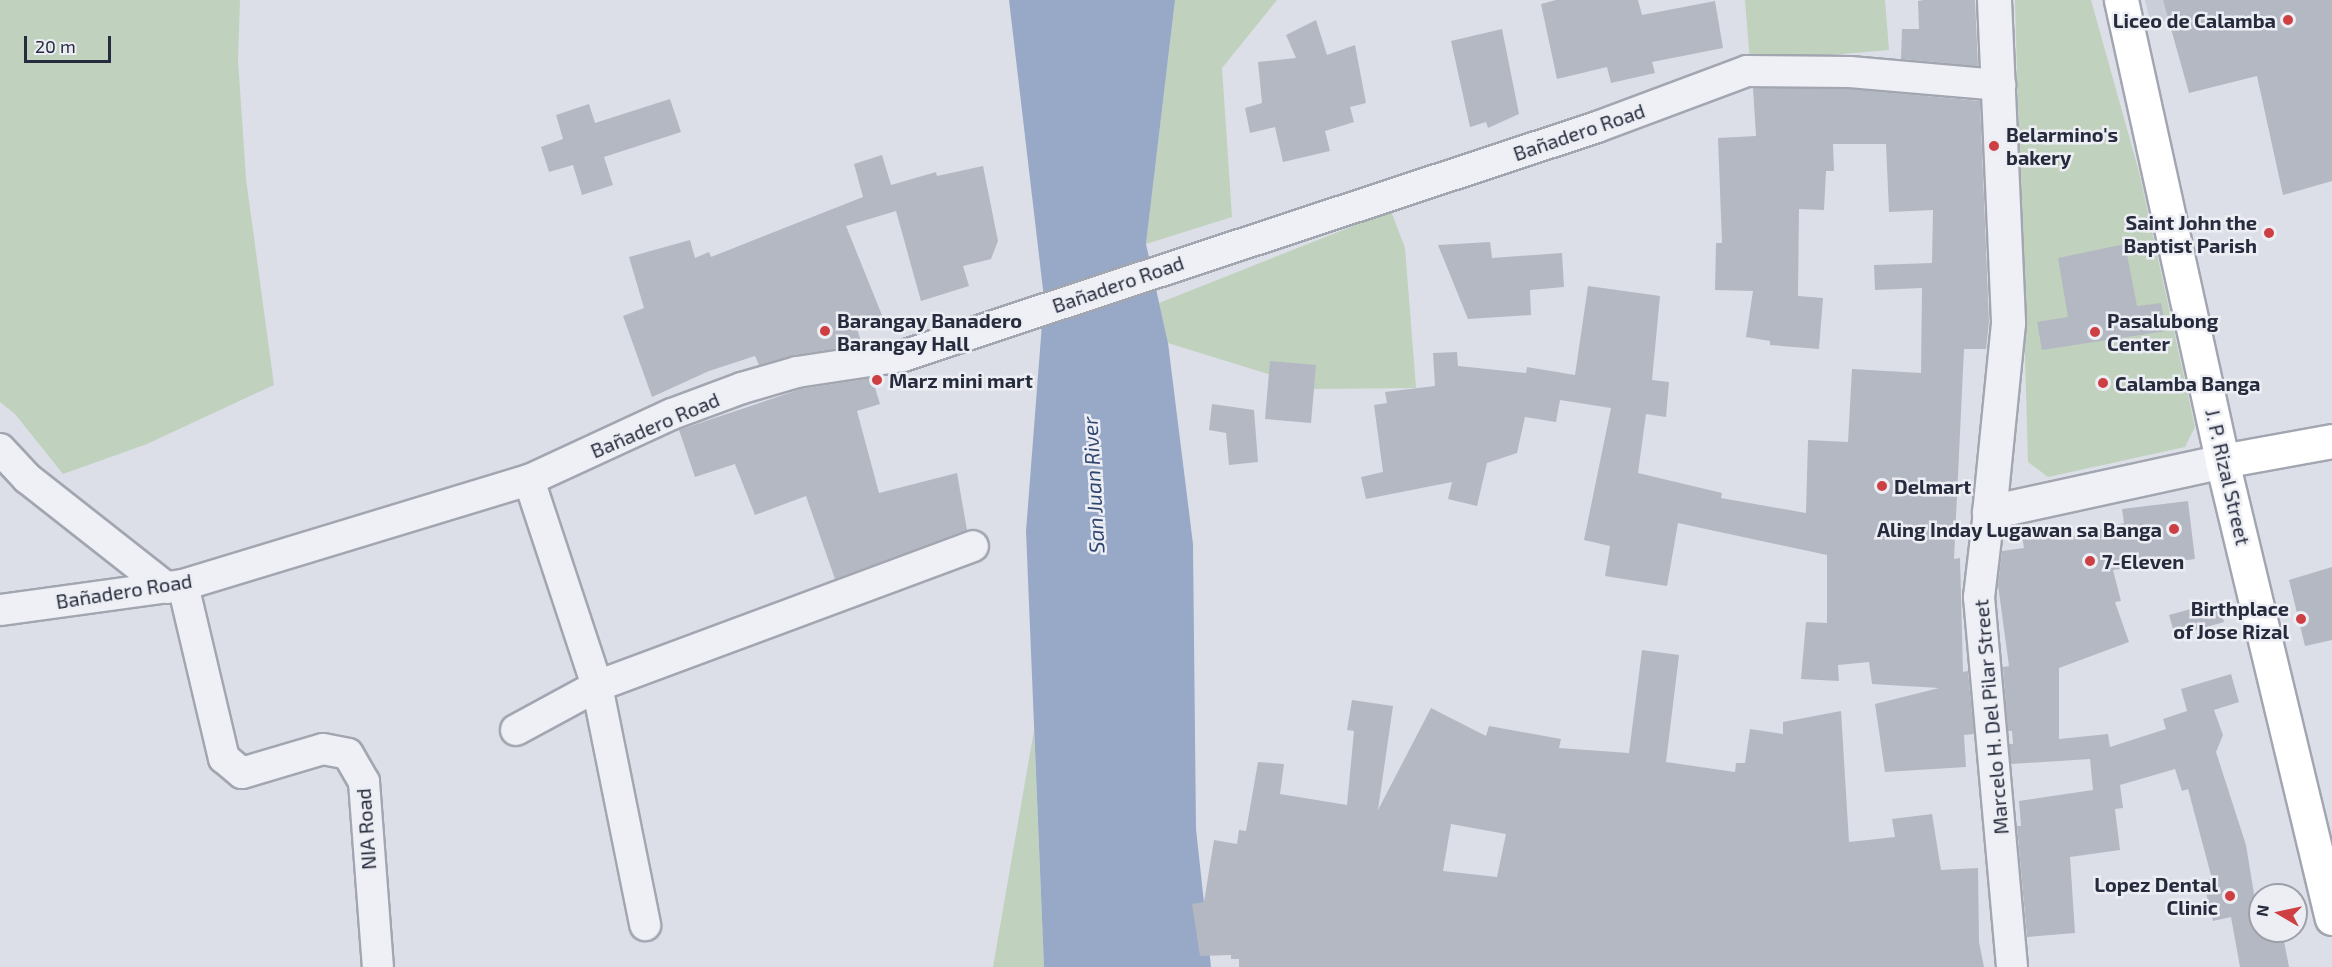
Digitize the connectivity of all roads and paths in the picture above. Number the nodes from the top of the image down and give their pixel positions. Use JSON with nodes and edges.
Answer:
{"nodes":[{"id":1,"x":1994,"y":0,"type":"edge"},
{"id":2,"x":2121,"y":0,"type":"edge"},
{"id":3,"x":2000,"y":86,"type":"junction"},
{"id":4,"x":2332,"y":441,"type":"edge"},
{"id":5,"x":0,"y":449,"type":"edge"},
{"id":6,"x":2223,"y":461,"type":"junction"},
{"id":7,"x":529,"y":480,"type":"junction"},
{"id":8,"x":1989,"y":512,"type":"junction"},
{"id":9,"x":973,"y":546,"type":"dead end"},
{"id":10,"x":175,"y":587,"type":"junction"},
{"id":11,"x":0,"y":610,"type":"edge"},
{"id":12,"x":597,"y":686,"type":"junction"},
{"id":13,"x":516,"y":730,"type":"dead end"},
{"id":14,"x":2332,"y":918,"type":"edge"},
{"id":15,"x":645,"y":925,"type":"dead end"},
{"id":16,"x":378,"y":967,"type":"edge"},
{"id":17,"x":2012,"y":967,"type":"edge"}],
"edges":[{"from":1,"to":3,"type":"street","name":"Marcelo H. Del Pilar Street"},
{"from":2,"to":6,"type":"main road","name":"J. P. Rizal Street"},
{"from":3,"to":7,"type":"street","name":"Bañadero Road"},
{"from":3,"to":8,"type":"street","name":"Marcelo H. Del Pilar Street"},
{"from":4,"to":6,"type":"main road"},
{"from":5,"to":10,"type":"street"},
{"from":6,"to":8,"type":"street"},
{"from":6,"to":14,"type":"main road","name":"J. P. Rizal Street"},
{"from":7,"to":10,"type":"street","name":"Bañadero Road"},
{"from":7,"to":12,"type":"street"},
{"from":8,"to":17,"type":"street","name":"Marcelo H. Del Pilar Street"},
{"from":9,"to":12,"type":"street"},
{"from":10,"to":11,"type":"street","name":"Bañadero Road"},
{"from":10,"to":16,"type":"street","name":"NIA Road"},
{"from":12,"to":13,"type":"street"},
{"from":12,"to":15,"type":"street"}]}
